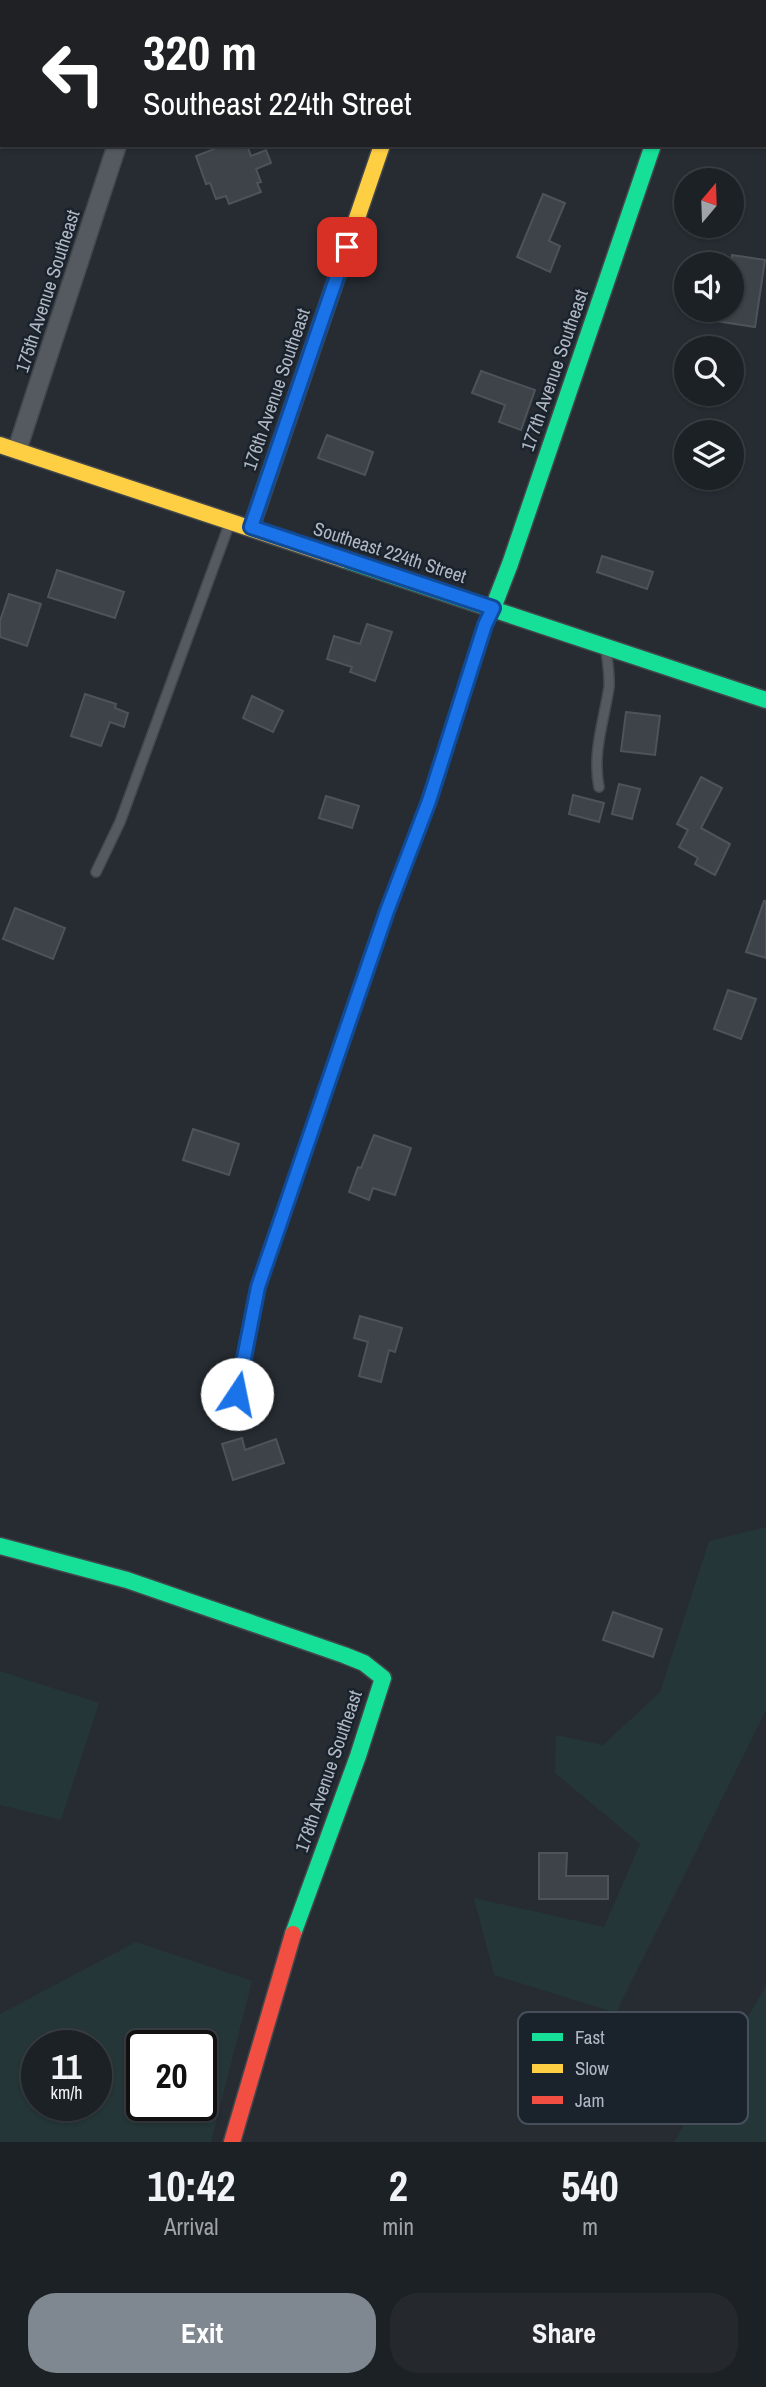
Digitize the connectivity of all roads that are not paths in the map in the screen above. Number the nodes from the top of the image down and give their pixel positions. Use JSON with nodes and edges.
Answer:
{"nodes":[{"id":1,"x":116,"y":147,"type":"edge"},
{"id":2,"x":381,"y":147,"type":"edge"},
{"id":3,"x":652,"y":147,"type":"edge"},
{"id":4,"x":9,"y":447,"type":"edge"},
{"id":5,"x":230,"y":521,"type":"junction"},
{"id":6,"x":251,"y":527,"type":"junction"},
{"id":7,"x":493,"y":608,"type":"junction"},
{"id":8,"x":606,"y":646,"type":"junction"},
{"id":9,"x":766,"y":700,"type":"edge"},
{"id":10,"x":599,"y":787,"type":"dead end"},
{"id":11,"x":96,"y":873,"type":"dead end"},
{"id":12,"x":237,"y":1394,"type":"dead end"},
{"id":13,"x":0,"y":1546,"type":"edge"},
{"id":14,"x":232,"y":2142,"type":"edge"}],
"edges":[{"from":1,"to":4,"type":"street","name":"175th Avenue Southeast"},
{"from":2,"to":6,"type":"street","name":"176th Avenue Southeast"},
{"from":3,"to":7,"type":"street","name":"177th Avenue Southeast"},
{"from":4,"to":5,"type":"street","name":"Southeast 224th Street"},
{"from":5,"to":6,"type":"street","name":"Southeast 224th Street"},
{"from":5,"to":11,"type":"lane"},
{"from":6,"to":7,"type":"street","name":"Southeast 224th Street"},
{"from":7,"to":8,"type":"street","name":"Southeast 224th Street"},
{"from":7,"to":12,"type":"lane"},
{"from":8,"to":9,"type":"street","name":"Southeast 224th Street"},
{"from":8,"to":10,"type":"lane"},
{"from":13,"to":14,"type":"street","name":"178th Avenue Southeast"}]}
